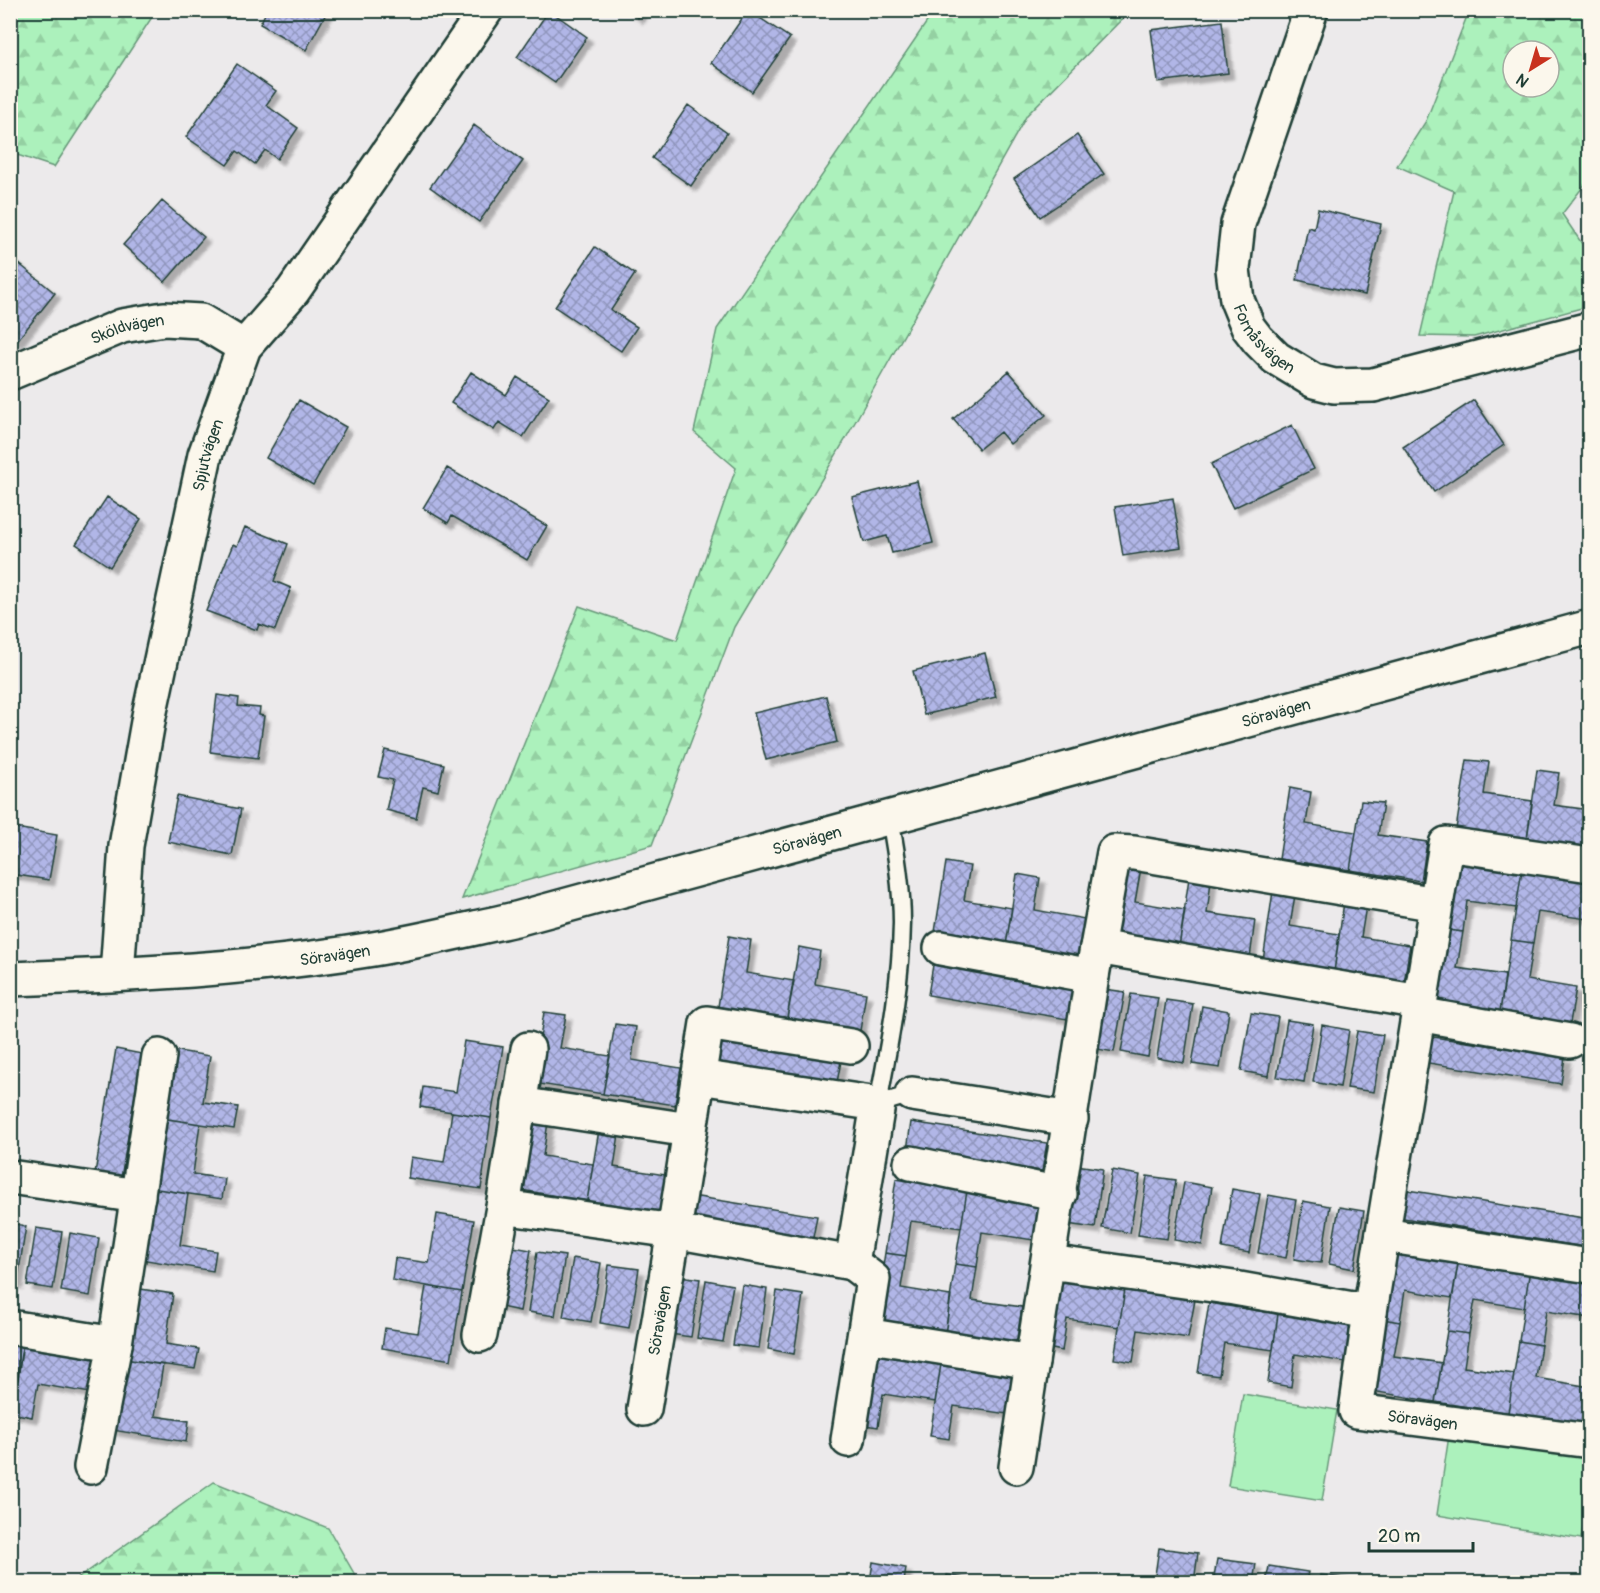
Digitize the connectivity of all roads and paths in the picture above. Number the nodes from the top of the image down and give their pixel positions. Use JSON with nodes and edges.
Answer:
{"nodes":[{"id":1,"x":486,"y":10,"type":"edge"},
{"id":2,"x":1311,"y":10,"type":"edge"},
{"id":3,"x":1590,"y":329,"type":"edge"},
{"id":4,"x":244,"y":347,"type":"junction"},
{"id":5,"x":10,"y":373,"type":"edge"},
{"id":6,"x":1590,"y":627,"type":"edge"},
{"id":7,"x":890,"y":818,"type":"junction"},
{"id":8,"x":1590,"y":865,"type":"edge"},
{"id":9,"x":1436,"y":904,"type":"junction"},
{"id":10,"x":941,"y":948,"type":"dead end"},
{"id":11,"x":1094,"y":961,"type":"junction"},
{"id":12,"x":117,"y":974,"type":"junction"},
{"id":13,"x":10,"y":979,"type":"edge"},
{"id":14,"x":1419,"y":1008,"type":"junction"},
{"id":15,"x":1570,"y":1041,"type":"dead end"},
{"id":16,"x":851,"y":1046,"type":"dead end"},
{"id":17,"x":528,"y":1049,"type":"dead end"},
{"id":18,"x":159,"y":1056,"type":"dead end"},
{"id":19,"x":699,"y":1077,"type":"junction"},
{"id":20,"x":912,"y":1094,"type":"joint"},
{"id":21,"x":519,"y":1104,"type":"junction"},
{"id":22,"x":878,"y":1104,"type":"junction"},
{"id":23,"x":1071,"y":1119,"type":"junction"},
{"id":24,"x":689,"y":1130,"type":"junction"},
{"id":25,"x":911,"y":1163,"type":"dead end"},
{"id":26,"x":10,"y":1177,"type":"edge"},
{"id":27,"x":1059,"y":1194,"type":"junction"},
{"id":28,"x":138,"y":1196,"type":"junction"},
{"id":29,"x":503,"y":1207,"type":"junction"},
{"id":30,"x":674,"y":1231,"type":"junction"},
{"id":31,"x":1383,"y":1235,"type":"junction"},
{"id":32,"x":1048,"y":1262,"type":"junction"},
{"id":33,"x":852,"y":1263,"type":"junction"},
{"id":34,"x":1590,"y":1266,"type":"edge"},
{"id":35,"x":1370,"y":1312,"type":"junction"},
{"id":36,"x":10,"y":1327,"type":"edge"},
{"id":37,"x":480,"y":1335,"type":"dead end"},
{"id":38,"x":865,"y":1335,"type":"junction"},
{"id":39,"x":115,"y":1344,"type":"junction"},
{"id":40,"x":1032,"y":1362,"type":"junction"},
{"id":41,"x":644,"y":1409,"type":"dead end"},
{"id":42,"x":848,"y":1440,"type":"dead end"},
{"id":43,"x":1590,"y":1441,"type":"edge"},
{"id":44,"x":91,"y":1467,"type":"dead end"},
{"id":45,"x":1017,"y":1467,"type":"dead end"}],
"edges":[{"from":1,"to":4,"type":"street","name":"Spjutvägen"},
{"from":2,"to":3,"type":"street","name":"Fornåsvägen"},
{"from":4,"to":5,"type":"street","name":"Sköldvägen"},
{"from":4,"to":12,"type":"street","name":"Spjutvägen"},
{"from":6,"to":7,"type":"street","name":"Söravägen"},
{"from":7,"to":12,"type":"street","name":"Söravägen"},
{"from":7,"to":22,"type":"lane"},
{"from":8,"to":9,"type":"street","name":"Söravägen"},
{"from":9,"to":11,"type":"street"},
{"from":9,"to":14,"type":"street","name":"Söravägen"},
{"from":10,"to":11,"type":"street"},
{"from":11,"to":14,"type":"street"},
{"from":11,"to":23,"type":"street"},
{"from":12,"to":13,"type":"street","name":"Söravägen"},
{"from":14,"to":15,"type":"street"},
{"from":14,"to":31,"type":"street","name":"Söravägen"},
{"from":16,"to":19,"type":"street","name":"Söravägen"},
{"from":17,"to":21,"type":"street"},
{"from":18,"to":28,"type":"street"},
{"from":19,"to":22,"type":"street"},
{"from":19,"to":24,"type":"street","name":"Söravägen"},
{"from":20,"to":22,"type":"lane"},
{"from":20,"to":23,"type":"street"},
{"from":21,"to":24,"type":"street"},
{"from":21,"to":29,"type":"street"},
{"from":22,"to":33,"type":"street"},
{"from":23,"to":27,"type":"street"},
{"from":24,"to":30,"type":"street","name":"Söravägen"},
{"from":25,"to":27,"type":"street"},
{"from":26,"to":28,"type":"street"},
{"from":27,"to":32,"type":"street"},
{"from":28,"to":39,"type":"street"},
{"from":29,"to":30,"type":"street"},
{"from":29,"to":37,"type":"street"},
{"from":30,"to":33,"type":"street"},
{"from":30,"to":41,"type":"street","name":"Söravägen"},
{"from":31,"to":34,"type":"street"},
{"from":31,"to":35,"type":"street","name":"Söravägen"},
{"from":32,"to":35,"type":"street"},
{"from":32,"to":40,"type":"street"},
{"from":33,"to":38,"type":"street"},
{"from":35,"to":43,"type":"street","name":"Söravägen"},
{"from":36,"to":39,"type":"street"},
{"from":38,"to":40,"type":"street"},
{"from":38,"to":42,"type":"street"},
{"from":39,"to":44,"type":"street"},
{"from":40,"to":45,"type":"street"}]}
